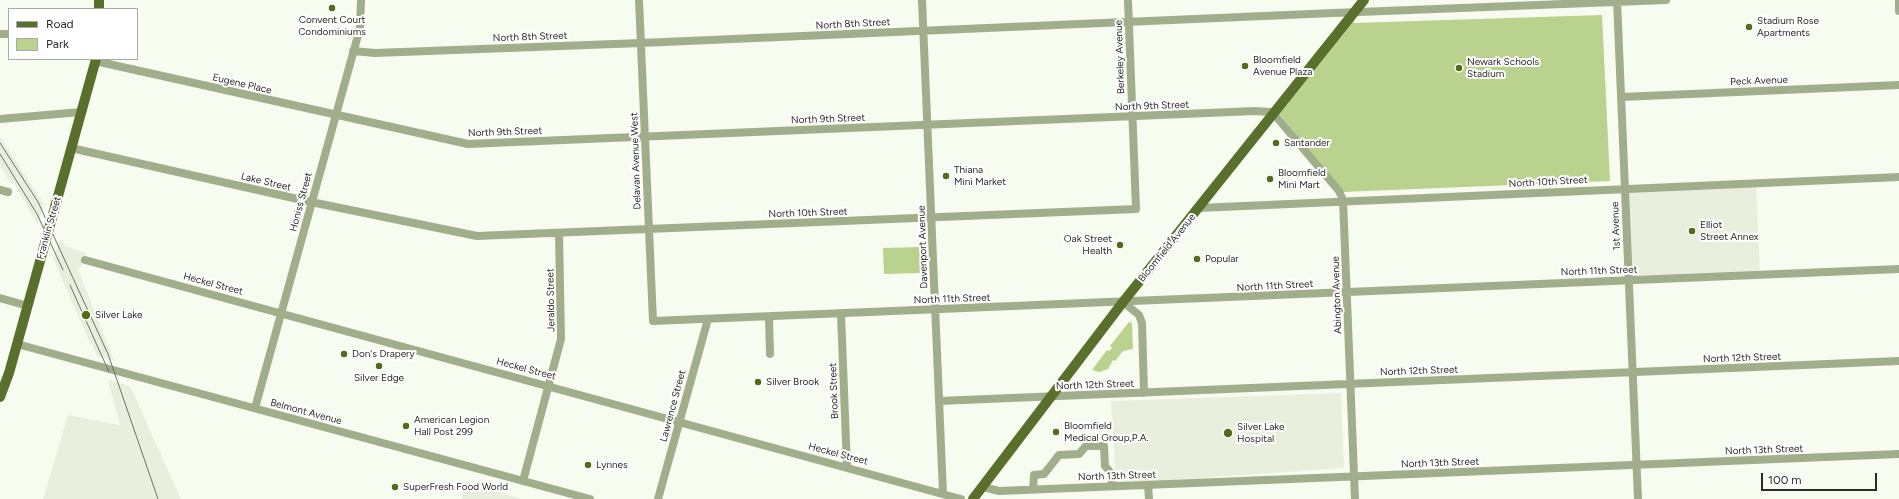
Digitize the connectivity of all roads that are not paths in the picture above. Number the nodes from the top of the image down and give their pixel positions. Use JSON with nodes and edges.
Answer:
{"nodes":[{"id":1,"x":361,"y":0,"type":"edge"},
{"id":2,"x":639,"y":0,"type":"edge"},
{"id":3,"x":922,"y":0,"type":"edge"},
{"id":4,"x":1128,"y":0,"type":"edge"},
{"id":5,"x":1364,"y":0,"type":"edge"},
{"id":6,"x":1666,"y":0,"type":"edge"},
{"id":7,"x":1899,"y":0,"type":"edge"},
{"id":8,"x":1617,"y":1,"type":"edge"},
{"id":9,"x":1899,"y":11,"type":"edge"},
{"id":10,"x":1354,"y":12,"type":"junction"},
{"id":11,"x":1129,"y":22,"type":"junction"},
{"id":12,"x":923,"y":30,"type":"junction"},
{"id":13,"x":641,"y":43,"type":"junction"},
{"id":14,"x":353,"y":50,"type":"junction"},
{"id":15,"x":95,"y":60,"type":"edge"},
{"id":16,"x":1899,"y":85,"type":"edge"},
{"id":17,"x":1621,"y":97,"type":"junction"},
{"id":18,"x":81,"y":112,"type":"junction"},
{"id":19,"x":1274,"y":114,"type":"junction"},
{"id":20,"x":335,"y":116,"type":"junction"},
{"id":21,"x":1133,"y":116,"type":"junction"},
{"id":22,"x":0,"y":119,"type":"edge"},
{"id":23,"x":928,"y":125,"type":"junction"},
{"id":24,"x":384,"y":127,"type":"joint"},
{"id":25,"x":645,"y":137,"type":"junction"},
{"id":26,"x":71,"y":148,"type":"junction"},
{"id":27,"x":1899,"y":176,"type":"edge"},
{"id":28,"x":1624,"y":189,"type":"junction"},
{"id":29,"x":0,"y":190,"type":"edge"},
{"id":30,"x":8,"y":192,"type":"dead end"},
{"id":31,"x":1344,"y":201,"type":"junction"},
{"id":32,"x":311,"y":202,"type":"junction"},
{"id":33,"x":1199,"y":208,"type":"junction"},
{"id":34,"x":1136,"y":209,"type":"joint"},
{"id":35,"x":931,"y":218,"type":"junction"},
{"id":36,"x":649,"y":229,"type":"junction"},
{"id":37,"x":559,"y":233,"type":"junction"},
{"id":38,"x":481,"y":236,"type":"joint"},
{"id":39,"x":85,"y":260,"type":"dead end"},
{"id":40,"x":1899,"y":269,"type":"edge"},
{"id":41,"x":1628,"y":280,"type":"junction"},
{"id":42,"x":1347,"y":292,"type":"junction"},
{"id":43,"x":0,"y":298,"type":"edge"},
{"id":44,"x":1123,"y":302,"type":"junction"},
{"id":45,"x":28,"y":306,"type":"junction"},
{"id":46,"x":935,"y":310,"type":"junction"},
{"id":47,"x":281,"y":313,"type":"junction"},
{"id":48,"x":841,"y":314,"type":"junction"},
{"id":49,"x":769,"y":317,"type":"junction"},
{"id":50,"x":708,"y":319,"type":"junction"},
{"id":51,"x":653,"y":321,"type":"joint"},
{"id":52,"x":17,"y":344,"type":"junction"},
{"id":53,"x":770,"y":354,"type":"dead end"},
{"id":54,"x":1899,"y":361,"type":"edge"},
{"id":55,"x":1632,"y":372,"type":"junction"},
{"id":56,"x":1351,"y":384,"type":"junction"},
{"id":57,"x":549,"y":386,"type":"junction"},
{"id":58,"x":1144,"y":393,"type":"junction"},
{"id":59,"x":0,"y":397,"type":"edge"},
{"id":60,"x":1049,"y":397,"type":"junction"},
{"id":61,"x":939,"y":401,"type":"junction"},
{"id":62,"x":255,"y":408,"type":"junction"},
{"id":63,"x":680,"y":421,"type":"junction"},
{"id":64,"x":1899,"y":454,"type":"edge"},
{"id":65,"x":1636,"y":465,"type":"junction"},
{"id":66,"x":847,"y":467,"type":"junction"},
{"id":67,"x":1354,"y":476,"type":"junction"},
{"id":68,"x":523,"y":481,"type":"junction"},
{"id":69,"x":1148,"y":485,"type":"junction"},
{"id":70,"x":983,"y":486,"type":"junction"},
{"id":71,"x":1112,"y":486,"type":"junction"},
{"id":72,"x":1033,"y":489,"type":"junction"},
{"id":73,"x":943,"y":493,"type":"junction"},
{"id":74,"x":590,"y":499,"type":"edge"},
{"id":75,"x":658,"y":499,"type":"edge"},
{"id":76,"x":961,"y":499,"type":"edge"},
{"id":77,"x":973,"y":499,"type":"edge"},
{"id":78,"x":1149,"y":499,"type":"edge"},
{"id":79,"x":1355,"y":499,"type":"edge"},
{"id":80,"x":1638,"y":499,"type":"edge"}],
"edges":[{"from":1,"to":14,"type":"street","name":"Honiss Street"},
{"from":2,"to":13,"type":"street","name":"Delavan Avenue West"},
{"from":3,"to":12,"type":"street","name":"Davenport Avenue"},
{"from":4,"to":11,"type":"street","name":"Berkeley Avenue"},
{"from":5,"to":10,"type":"main road","name":"Bloomfield Avenue"},
{"from":6,"to":8,"type":"street","name":"North 8th Street"},
{"from":7,"to":9,"type":"street"},
{"from":8,"to":10,"type":"street","name":"North 8th Street"},
{"from":8,"to":17,"type":"street","name":"1st Avenue"},
{"from":10,"to":11,"type":"street","name":"North 8th Street"},
{"from":10,"to":19,"type":"main road","name":"Bloomfield Avenue"},
{"from":11,"to":12,"type":"street","name":"North 8th Street"},
{"from":11,"to":21,"type":"street","name":"Berkeley Avenue"},
{"from":12,"to":13,"type":"street","name":"North 8th Street"},
{"from":12,"to":23,"type":"street","name":"Davenport Avenue"},
{"from":13,"to":14,"type":"street","name":"North 8th Street"},
{"from":13,"to":25,"type":"street","name":"Delavan Avenue West"},
{"from":14,"to":20,"type":"street","name":"Honiss Street"},
{"from":15,"to":18,"type":"main road","name":"Franklin Street"},
{"from":15,"to":20,"type":"street","name":"Eugene Place"},
{"from":16,"to":17,"type":"street","name":"Peck Avenue"},
{"from":17,"to":28,"type":"street","name":"1st Avenue"},
{"from":18,"to":22,"type":"street"},
{"from":18,"to":26,"type":"main road","name":"Franklin Street"},
{"from":19,"to":21,"type":"street","name":"North 9th Street"},
{"from":19,"to":31,"type":"street"},
{"from":19,"to":33,"type":"main road","name":"Bloomfield Avenue"},
{"from":20,"to":24,"type":"street","name":"Eugene Place"},
{"from":20,"to":32,"type":"street","name":"Honiss Street"},
{"from":21,"to":23,"type":"street","name":"North 9th Street"},
{"from":21,"to":34,"type":"street","name":"Berkeley Avenue"},
{"from":23,"to":25,"type":"street","name":"North 9th Street"},
{"from":23,"to":35,"type":"street","name":"Davenport Avenue"},
{"from":24,"to":25,"type":"street","name":"North 9th Street"},
{"from":25,"to":36,"type":"street","name":"Delavan Avenue West"},
{"from":26,"to":32,"type":"street","name":"Lake Street"},
{"from":26,"to":45,"type":"main road","name":"Franklin Street"},
{"from":27,"to":28,"type":"street","name":"North 10th Street"},
{"from":28,"to":31,"type":"street","name":"North 10th Street"},
{"from":28,"to":41,"type":"street","name":"1st Avenue"},
{"from":29,"to":30,"type":"street"},
{"from":31,"to":33,"type":"street","name":"North 10th Street"},
{"from":31,"to":42,"type":"street","name":"Abington Avenue"},
{"from":32,"to":38,"type":"street","name":"Lake Street"},
{"from":32,"to":47,"type":"street","name":"Honiss Street"},
{"from":33,"to":44,"type":"main road","name":"Bloomfield Avenue"},
{"from":34,"to":35,"type":"street","name":"North 10th Street"},
{"from":35,"to":36,"type":"street","name":"North 10th Street"},
{"from":35,"to":46,"type":"street","name":"Davenport Avenue"},
{"from":36,"to":37,"type":"street","name":"North 10th Street"},
{"from":36,"to":51,"type":"street","name":"Delavan Avenue West"},
{"from":37,"to":38,"type":"street","name":"North 10th Street"},
{"from":37,"to":57,"type":"street","name":"Jeraldo Street"},
{"from":39,"to":47,"type":"street","name":"Heckel Street"},
{"from":40,"to":41,"type":"street","name":"North 11th Street"},
{"from":41,"to":42,"type":"street","name":"North 11th Street"},
{"from":41,"to":55,"type":"street","name":"1st Avenue"},
{"from":42,"to":44,"type":"street","name":"North 11th Street"},
{"from":42,"to":56,"type":"street","name":"Abington Avenue"},
{"from":43,"to":45,"type":"street"},
{"from":44,"to":46,"type":"street","name":"North 11th Street"},
{"from":44,"to":58,"type":"street"},
{"from":44,"to":60,"type":"main road","name":"Bloomfield Avenue"},
{"from":45,"to":52,"type":"main road","name":"Franklin Street"},
{"from":46,"to":48,"type":"street","name":"North 11th Street"},
{"from":46,"to":61,"type":"street","name":"Davenport Avenue"},
{"from":47,"to":57,"type":"street","name":"Heckel Street"},
{"from":47,"to":62,"type":"street","name":"Honiss Street"},
{"from":48,"to":49,"type":"street","name":"North 11th Street"},
{"from":48,"to":66,"type":"street","name":"Brook Street"},
{"from":49,"to":50,"type":"street","name":"North 11th Street"},
{"from":49,"to":53,"type":"street"},
{"from":50,"to":51,"type":"street","name":"North 11th Street"},
{"from":50,"to":63,"type":"street","name":"Lawrence Street"},
{"from":52,"to":59,"type":"main road","name":"Franklin Street"},
{"from":52,"to":62,"type":"street","name":"Belmont Avenue"},
{"from":54,"to":55,"type":"street","name":"North 12th Street"},
{"from":55,"to":56,"type":"street","name":"North 12th Street"},
{"from":55,"to":65,"type":"street","name":"1st Avenue"},
{"from":56,"to":58,"type":"street","name":"North 12th Street"},
{"from":56,"to":67,"type":"street","name":"Abington Avenue"},
{"from":57,"to":63,"type":"street","name":"Heckel Street"},
{"from":57,"to":68,"type":"street","name":"Jeraldo Street"},
{"from":58,"to":60,"type":"street","name":"North 12th Street"},
{"from":60,"to":61,"type":"street","name":"North 12th Street"},
{"from":60,"to":70,"type":"main road","name":"Bloomfield Avenue"},
{"from":61,"to":73,"type":"street","name":"Davenport Avenue"},
{"from":62,"to":68,"type":"street","name":"Belmont Avenue"},
{"from":63,"to":66,"type":"street","name":"Heckel Street"},
{"from":63,"to":75,"type":"street","name":"Lawrence Street"},
{"from":64,"to":65,"type":"street","name":"North 13th Street"},
{"from":65,"to":67,"type":"street","name":"North 13th Street"},
{"from":65,"to":80,"type":"street","name":"1st Avenue"},
{"from":66,"to":73,"type":"street","name":"Heckel Street"},
{"from":67,"to":69,"type":"street","name":"North 13th Street"},
{"from":67,"to":79,"type":"street","name":"Abington Avenue"},
{"from":68,"to":74,"type":"street","name":"Belmont Avenue"},
{"from":69,"to":71,"type":"street","name":"North 13th Street"},
{"from":69,"to":78,"type":"street"},
{"from":70,"to":72,"type":"street","name":"North 13th Street"},
{"from":70,"to":77,"type":"main road","name":"Bloomfield Avenue"},
{"from":71,"to":72,"type":"street","name":"North 13th Street"},
{"from":71,"to":72,"type":"street"},
{"from":73,"to":76,"type":"street","name":"Heckel Street"}]}
